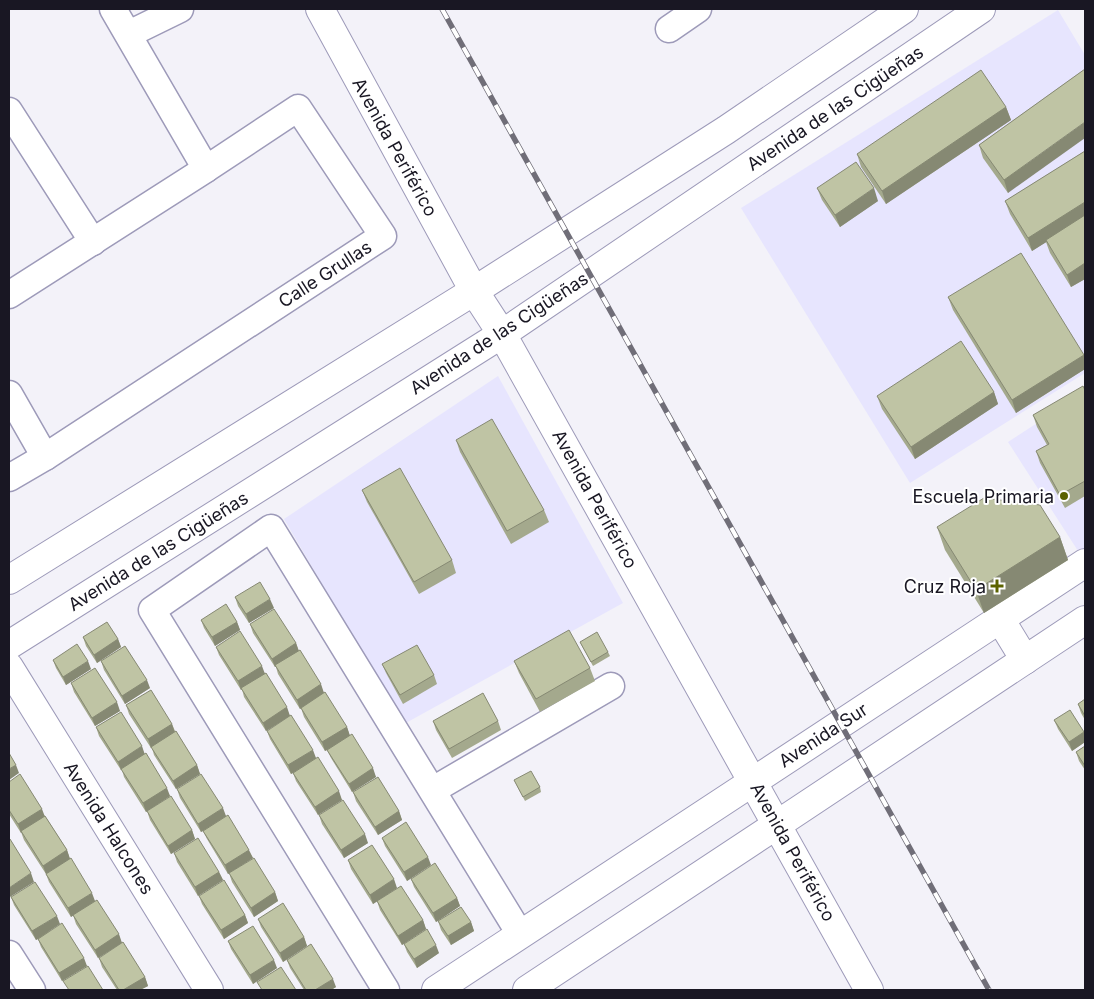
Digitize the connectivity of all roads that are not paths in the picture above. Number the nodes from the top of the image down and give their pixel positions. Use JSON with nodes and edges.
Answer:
{"nodes":[{"id":1,"x":113,"y":9,"type":"edge"},
{"id":2,"x":180,"y":9,"type":"edge"},
{"id":3,"x":320,"y":9,"type":"edge"},
{"id":4,"x":698,"y":9,"type":"edge"},
{"id":5,"x":904,"y":9,"type":"edge"},
{"id":6,"x":981,"y":9,"type":"edge"},
{"id":7,"x":669,"y":29,"type":"dead end"},
{"id":8,"x":129,"y":34,"type":"junction"},
{"id":9,"x":9,"y":111,"type":"edge"},
{"id":10,"x":206,"y":169,"type":"junction"},
{"id":11,"x":93,"y":242,"type":"junction"},
{"id":12,"x":474,"y":291,"type":"junction"},
{"id":13,"x":9,"y":295,"type":"edge"},
{"id":14,"x":502,"y":334,"type":"junction"},
{"id":15,"x":9,"y":394,"type":"edge"},
{"id":16,"x":45,"y":457,"type":"junction"},
{"id":17,"x":9,"y":478,"type":"edge"},
{"id":18,"x":1085,"y":563,"type":"edge"},
{"id":19,"x":9,"y":580,"type":"edge"},
{"id":20,"x":1000,"y":619,"type":"junction"},
{"id":21,"x":1085,"y":620,"type":"edge"},
{"id":22,"x":9,"y":645,"type":"edge"},
{"id":23,"x":1026,"y":660,"type":"junction"},
{"id":24,"x":9,"y":667,"type":"edge"},
{"id":25,"x":611,"y":686,"type":"dead end"},
{"id":26,"x":754,"y":781,"type":"junction"},
{"id":27,"x":433,"y":790,"type":"junction"},
{"id":28,"x":778,"y":824,"type":"junction"},
{"id":29,"x":520,"y":934,"type":"junction"},
{"id":30,"x":9,"y":954,"type":"edge"},
{"id":31,"x":32,"y":990,"type":"edge"},
{"id":32,"x":209,"y":990,"type":"edge"},
{"id":33,"x":386,"y":990,"type":"edge"},
{"id":34,"x":436,"y":990,"type":"edge"},
{"id":35,"x":527,"y":990,"type":"edge"},
{"id":36,"x":869,"y":990,"type":"edge"}],
"edges":[{"from":1,"to":8,"type":"street"},
{"from":2,"to":8,"type":"street"},
{"from":3,"to":12,"type":"main road","name":"Avenida Periférico"},
{"from":4,"to":7,"type":"street"},
{"from":5,"to":12,"type":"main road"},
{"from":6,"to":14,"type":"main road","name":"Avenida de las Cigüeñas"},
{"from":8,"to":10,"type":"street"},
{"from":9,"to":11,"type":"street"},
{"from":10,"to":11,"type":"street","name":"Calle Grullas"},
{"from":10,"to":16,"type":"street","name":"Calle Grullas"},
{"from":11,"to":13,"type":"street","name":"Calle Grullas"},
{"from":12,"to":14,"type":"main road","name":"Avenida Periférico"},
{"from":12,"to":19,"type":"main road"},
{"from":14,"to":22,"type":"main road","name":"Avenida de las Cigüeñas"},
{"from":14,"to":26,"type":"main road","name":"Avenida Periférico"},
{"from":15,"to":16,"type":"street"},
{"from":16,"to":17,"type":"street","name":"Calle Grullas"},
{"from":18,"to":20,"type":"main road","name":"Avenida Sur"},
{"from":20,"to":23,"type":"main road"},
{"from":20,"to":26,"type":"main road","name":"Avenida Sur"},
{"from":21,"to":23,"type":"main road"},
{"from":23,"to":28,"type":"main road"},
{"from":24,"to":32,"type":"main road","name":"Avenida Halcones"},
{"from":25,"to":27,"type":"street"},
{"from":26,"to":28,"type":"main road","name":"Avenida Periférico"},
{"from":26,"to":29,"type":"main road","name":"Avenida Sur"},
{"from":27,"to":29,"type":"street"},
{"from":27,"to":33,"type":"street"},
{"from":28,"to":35,"type":"main road"},
{"from":28,"to":36,"type":"main road","name":"Avenida Periférico"},
{"from":29,"to":34,"type":"main road","name":"Avenida Sur"},
{"from":30,"to":31,"type":"street"}]}
